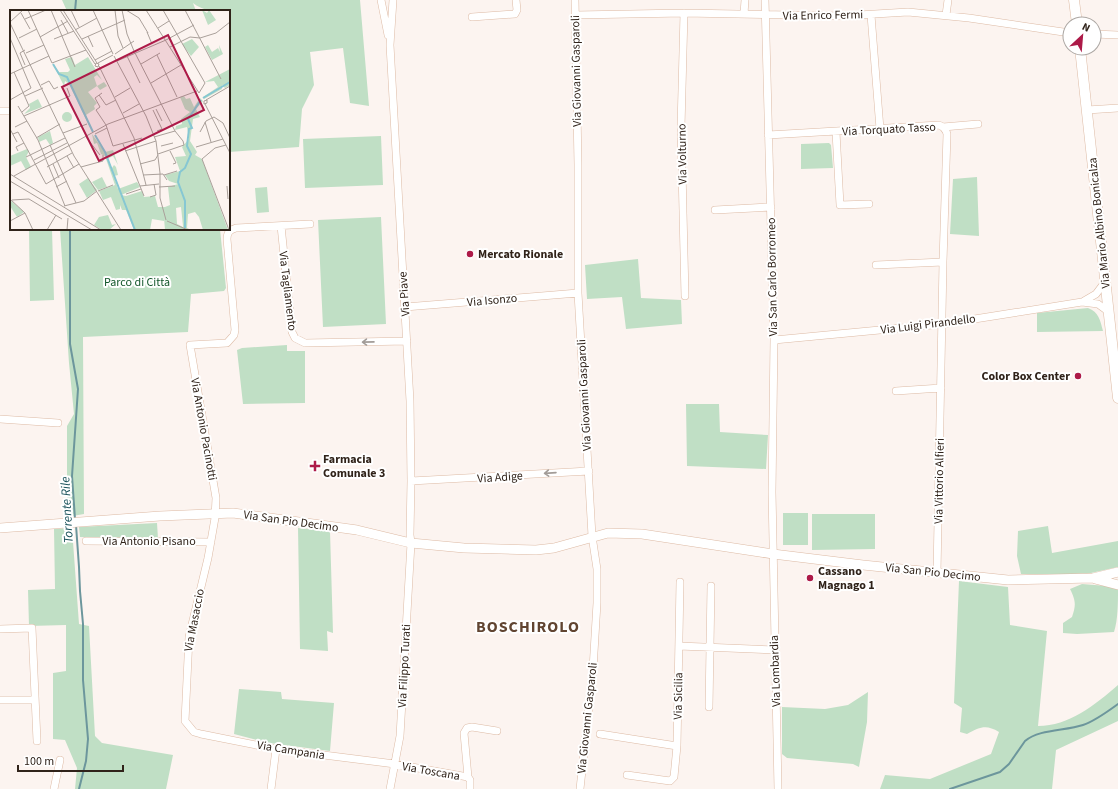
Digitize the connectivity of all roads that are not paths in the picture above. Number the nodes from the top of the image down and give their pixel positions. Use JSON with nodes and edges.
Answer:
{"nodes":[{"id":1,"x":381,"y":0,"type":"edge"},
{"id":2,"x":393,"y":0,"type":"edge"},
{"id":3,"x":516,"y":0,"type":"edge"},
{"id":4,"x":575,"y":0,"type":"edge"},
{"id":5,"x":745,"y":0,"type":"edge"},
{"id":6,"x":765,"y":0,"type":"edge"},
{"id":7,"x":948,"y":0,"type":"edge"},
{"id":8,"x":1074,"y":0,"type":"edge"},
{"id":9,"x":684,"y":13,"type":"junction"},
{"id":10,"x":744,"y":14,"type":"junction"},
{"id":11,"x":576,"y":15,"type":"junction"},
{"id":12,"x":765,"y":15,"type":"junction"},
{"id":13,"x":871,"y":15,"type":"junction"},
{"id":14,"x":946,"y":15,"type":"junction"},
{"id":15,"x":1076,"y":16,"type":"edge"},
{"id":16,"x":472,"y":17,"type":"dead end"},
{"id":17,"x":1062,"y":32,"type":"edge"},
{"id":18,"x":1102,"y":34,"type":"edge"},
{"id":19,"x":1118,"y":35,"type":"edge"},
{"id":20,"x":390,"y":46,"type":"junction"},
{"id":21,"x":1081,"y":56,"type":"edge"},
{"id":22,"x":1118,"y":108,"type":"edge"},
{"id":23,"x":1087,"y":110,"type":"junction"},
{"id":24,"x":0,"y":111,"type":"edge"},
{"id":25,"x":10,"y":112,"type":"edge"},
{"id":26,"x":978,"y":124,"type":"dead end"},
{"id":27,"x":943,"y":127,"type":"junction"},
{"id":28,"x":880,"y":129,"type":"junction"},
{"id":29,"x":836,"y":132,"type":"junction"},
{"id":30,"x":768,"y":136,"type":"junction"},
{"id":31,"x":869,"y":204,"type":"dead end"},
{"id":32,"x":771,"y":207,"type":"junction"},
{"id":33,"x":715,"y":210,"type":"dead end"},
{"id":34,"x":310,"y":224,"type":"dead end"},
{"id":35,"x":280,"y":226,"type":"junction"},
{"id":36,"x":943,"y":262,"type":"junction"},
{"id":37,"x":876,"y":265,"type":"dead end"},
{"id":38,"x":1105,"y":282,"type":"junction"},
{"id":39,"x":578,"y":293,"type":"junction"},
{"id":40,"x":685,"y":296,"type":"dead end"},
{"id":41,"x":1082,"y":302,"type":"junction"},
{"id":42,"x":405,"y":307,"type":"junction"},
{"id":43,"x":1109,"y":312,"type":"junction"},
{"id":44,"x":943,"y":324,"type":"junction"},
{"id":45,"x":774,"y":340,"type":"junction"},
{"id":46,"x":407,"y":341,"type":"junction"},
{"id":47,"x":941,"y":388,"type":"junction"},
{"id":48,"x":896,"y":391,"type":"dead end"},
{"id":49,"x":1118,"y":398,"type":"edge"},
{"id":50,"x":0,"y":419,"type":"edge"},
{"id":51,"x":58,"y":423,"type":"dead end"},
{"id":52,"x":589,"y":471,"type":"junction"},
{"id":53,"x":411,"y":482,"type":"junction"},
{"id":54,"x":216,"y":513,"type":"junction"},
{"id":55,"x":0,"y":528,"type":"edge"},
{"id":56,"x":592,"y":536,"type":"junction"},
{"id":57,"x":86,"y":541,"type":"dead end"},
{"id":58,"x":211,"y":542,"type":"junction"},
{"id":59,"x":411,"y":543,"type":"junction"},
{"id":60,"x":773,"y":554,"type":"junction"},
{"id":61,"x":1118,"y":572,"type":"edge"},
{"id":62,"x":937,"y":573,"type":"junction"},
{"id":63,"x":1093,"y":578,"type":"junction"},
{"id":64,"x":680,"y":582,"type":"dead end"},
{"id":65,"x":1117,"y":584,"type":"edge"},
{"id":66,"x":711,"y":586,"type":"dead end"},
{"id":67,"x":0,"y":629,"type":"edge"},
{"id":68,"x":679,"y":646,"type":"junction"},
{"id":69,"x":710,"y":647,"type":"junction"},
{"id":70,"x":774,"y":650,"type":"junction"},
{"id":71,"x":0,"y":700,"type":"edge"},
{"id":72,"x":35,"y":700,"type":"junction"},
{"id":73,"x":709,"y":707,"type":"dead end"},
{"id":74,"x":189,"y":727,"type":"joint"},
{"id":75,"x":497,"y":731,"type":"dead end"},
{"id":76,"x":600,"y":734,"type":"dead end"},
{"id":77,"x":37,"y":741,"type":"dead end"},
{"id":78,"x":677,"y":746,"type":"junction"},
{"id":79,"x":276,"y":749,"type":"junction"},
{"id":80,"x":60,"y":760,"type":"dead end"},
{"id":81,"x":395,"y":764,"type":"junction"},
{"id":82,"x":628,"y":776,"type":"dead end"},
{"id":83,"x":468,"y":777,"type":"junction"},
{"id":84,"x":54,"y":789,"type":"edge"},
{"id":85,"x":271,"y":789,"type":"edge"},
{"id":86,"x":390,"y":789,"type":"edge"},
{"id":87,"x":470,"y":789,"type":"edge"},
{"id":88,"x":580,"y":789,"type":"edge"},
{"id":89,"x":778,"y":789,"type":"edge"}],
"edges":[{"from":1,"to":20,"type":"street","name":"Via Piave"},
{"from":2,"to":20,"type":"street","name":"Via Piave"},
{"from":3,"to":16,"type":"street"},
{"from":4,"to":11,"type":"street","name":"Via Giovanni Gasparoli"},
{"from":5,"to":10,"type":"street"},
{"from":6,"to":12,"type":"street","name":"Via San Carlo Borromeo"},
{"from":7,"to":14,"type":"street"},
{"from":8,"to":15,"type":"main road"},
{"from":9,"to":10,"type":"street","name":"Via Enrico Fermi"},
{"from":9,"to":11,"type":"street","name":"Via Enrico Fermi"},
{"from":9,"to":40,"type":"street","name":"Via Volturno"},
{"from":10,"to":12,"type":"street","name":"Via Enrico Fermi"},
{"from":11,"to":39,"type":"street","name":"Via Giovanni Gasparoli"},
{"from":12,"to":13,"type":"street","name":"Via Enrico Fermi"},
{"from":12,"to":30,"type":"street","name":"Via San Carlo Borromeo"},
{"from":13,"to":14,"type":"street","name":"Via Enrico Fermi"},
{"from":13,"to":28,"type":"street"},
{"from":14,"to":17,"type":"street","name":"Via Enrico Fermi"},
{"from":18,"to":19,"type":"street"},
{"from":20,"to":42,"type":"street","name":"Via Piave"},
{"from":21,"to":23,"type":"main road","name":"Via Mario Albino Bonicalza"},
{"from":22,"to":23,"type":"street"},
{"from":23,"to":38,"type":"main road","name":"Via Mario Albino Bonicalza"},
{"from":24,"to":25,"type":"street"},
{"from":26,"to":27,"type":"street","name":"Via Torquato Tasso"},
{"from":27,"to":28,"type":"street","name":"Via Torquato Tasso"},
{"from":27,"to":36,"type":"street","name":"Via Vittorio Alfieri"},
{"from":28,"to":29,"type":"street","name":"Via Torquato Tasso"},
{"from":29,"to":30,"type":"street","name":"Via Torquato Tasso"},
{"from":29,"to":31,"type":"street","name":"Via Torquato Tasso"},
{"from":30,"to":32,"type":"street","name":"Via San Carlo Borromeo"},
{"from":32,"to":33,"type":"street"},
{"from":32,"to":45,"type":"street","name":"Via San Carlo Borromeo"},
{"from":34,"to":35,"type":"street"},
{"from":46,"to":35,"type":"street","name":"Via Tagliamento","one_way":true},
{"from":35,"to":54,"type":"street","name":"Via Antonio Pacinotti"},
{"from":36,"to":37,"type":"street"},
{"from":36,"to":44,"type":"street","name":"Via Vittorio Alfieri"},
{"from":38,"to":41,"type":"street","name":"Via Luigi Pirandello"},
{"from":38,"to":43,"type":"main road","name":"Via Mario Albino Bonicalza"},
{"from":39,"to":42,"type":"street","name":"Via Isonzo"},
{"from":39,"to":52,"type":"street","name":"Via Giovanni Gasparoli"},
{"from":41,"to":43,"type":"street","name":"Via Luigi Pirandello"},
{"from":41,"to":44,"type":"street","name":"Via Luigi Pirandello"},
{"from":42,"to":46,"type":"street","name":"Via Piave"},
{"from":43,"to":49,"type":"main road","name":"Via Mario Albino Bonicalza"},
{"from":44,"to":45,"type":"street","name":"Via Luigi Pirandello"},
{"from":44,"to":47,"type":"street","name":"Via Vittorio Alfieri"},
{"from":45,"to":60,"type":"street","name":"Via San Carlo Borromeo"},
{"from":46,"to":53,"type":"street","name":"Via Piave"},
{"from":47,"to":48,"type":"street"},
{"from":47,"to":62,"type":"street","name":"Via Vittorio Alfieri"},
{"from":50,"to":51,"type":"street"},
{"from":52,"to":53,"type":"street","name":"Via Adige","one_way":true},
{"from":52,"to":56,"type":"street","name":"Via Giovanni Gasparoli"},
{"from":53,"to":59,"type":"street","name":"Via Piave"},
{"from":54,"to":55,"type":"street","name":"Via San Pio Decimo"},
{"from":54,"to":58,"type":"street","name":"Via Masaccio"},
{"from":54,"to":59,"type":"street","name":"Via San Pio Decimo"},
{"from":56,"to":59,"type":"street","name":"Via San Pio Decimo"},
{"from":56,"to":60,"type":"street","name":"Via San Pio Decimo"},
{"from":56,"to":88,"type":"street","name":"Via Giovanni Gasparoli"},
{"from":57,"to":58,"type":"street","name":"Via Antonio Pisano"},
{"from":58,"to":74,"type":"street","name":"Via Masaccio"},
{"from":59,"to":81,"type":"street","name":"Via Filippo Turati"},
{"from":60,"to":62,"type":"street","name":"Via San Pio Decimo"},
{"from":60,"to":70,"type":"street","name":"Via Lombardia"},
{"from":61,"to":63,"type":"street","name":"Via San Pio Decimo"},
{"from":62,"to":63,"type":"street","name":"Via San Pio Decimo"},
{"from":63,"to":65,"type":"street","name":"Via San Pio Decimo"},
{"from":64,"to":68,"type":"street","name":"Via Sicilia"},
{"from":66,"to":69,"type":"street"},
{"from":67,"to":72,"type":"street"},
{"from":68,"to":69,"type":"street"},
{"from":68,"to":78,"type":"street","name":"Via Sicilia"},
{"from":69,"to":70,"type":"street"},
{"from":69,"to":73,"type":"street"},
{"from":70,"to":89,"type":"street","name":"Via Lombardia"},
{"from":71,"to":72,"type":"street"},
{"from":72,"to":77,"type":"street"},
{"from":74,"to":79,"type":"street","name":"Via Campania"},
{"from":75,"to":83,"type":"street","name":"Via Toscana"},
{"from":76,"to":78,"type":"street"},
{"from":78,"to":82,"type":"street","name":"Via Sicilia"},
{"from":79,"to":81,"type":"street","name":"Via Campania"},
{"from":79,"to":85,"type":"street"},
{"from":80,"to":84,"type":"street"},
{"from":81,"to":83,"type":"street","name":"Via Toscana"},
{"from":81,"to":86,"type":"street","name":"Via Filippo Turati"},
{"from":83,"to":87,"type":"street","name":"Via Toscana"}]}
